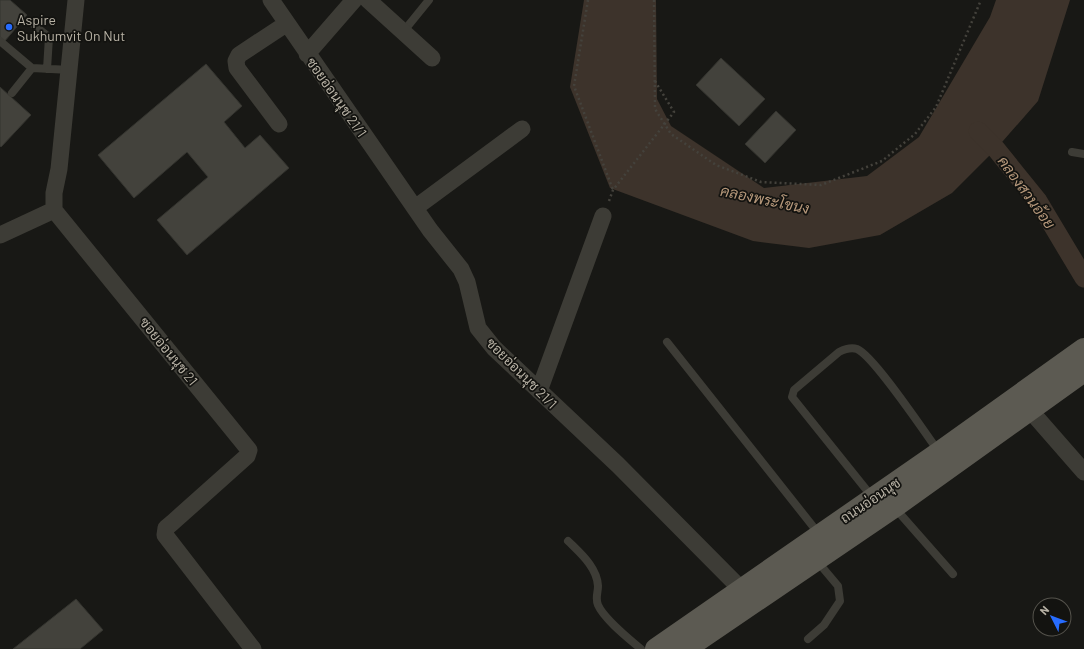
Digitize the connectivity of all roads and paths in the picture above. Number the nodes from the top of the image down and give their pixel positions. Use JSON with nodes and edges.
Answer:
{"nodes":[{"id":1,"x":76,"y":0,"type":"edge"},
{"id":2,"x":271,"y":0,"type":"edge"},
{"id":3,"x":354,"y":0,"type":"edge"},
{"id":4,"x":368,"y":0,"type":"edge"},
{"id":5,"x":429,"y":0,"type":"edge"},
{"id":6,"x":588,"y":0,"type":"edge"},
{"id":7,"x":654,"y":0,"type":"edge"},
{"id":8,"x":981,"y":0,"type":"edge"},
{"id":9,"x":286,"y":24,"type":"junction"},
{"id":10,"x":34,"y":25,"type":"dead end"},
{"id":11,"x":403,"y":32,"type":"junction"},
{"id":12,"x":0,"y":41,"type":"edge"},
{"id":13,"x":307,"y":54,"type":"junction"},
{"id":14,"x":432,"y":58,"type":"dead end"},
{"id":15,"x":32,"y":68,"type":"junction"},
{"id":16,"x":47,"y":69,"type":"junction"},
{"id":17,"x":70,"y":70,"type":"junction"},
{"id":18,"x":654,"y":81,"type":"junction"},
{"id":19,"x":12,"y":93,"type":"dead end"},
{"id":20,"x":279,"y":124,"type":"dead end"},
{"id":21,"x":665,"y":124,"type":"junction"},
{"id":22,"x":522,"y":129,"type":"dead end"},
{"id":23,"x":1072,"y":152,"type":"dead end"},
{"id":24,"x":1084,"y":154,"type":"edge"},
{"id":25,"x":415,"y":208,"type":"junction"},
{"id":26,"x":54,"y":210,"type":"junction"},
{"id":27,"x":603,"y":216,"type":"dead end"},
{"id":28,"x":0,"y":235,"type":"edge"},
{"id":29,"x":667,"y":342,"type":"dead end"},
{"id":30,"x":1084,"y":349,"type":"edge"},
{"id":31,"x":1084,"y":371,"type":"edge"},
{"id":32,"x":540,"y":391,"type":"junction"},
{"id":33,"x":1024,"y":403,"type":"junction"},
{"id":34,"x":940,"y":452,"type":"junction"},
{"id":35,"x":1084,"y":472,"type":"edge"},
{"id":36,"x":873,"y":498,"type":"junction"},
{"id":37,"x":894,"y":507,"type":"junction"},
{"id":38,"x":568,"y":540,"type":"dead end"},
{"id":39,"x":812,"y":549,"type":"junction"},
{"id":40,"x":953,"y":574,"type":"dead end"},
{"id":41,"x":742,"y":590,"type":"junction"},
{"id":42,"x":808,"y":639,"type":"dead end"},
{"id":43,"x":253,"y":649,"type":"edge"},
{"id":44,"x":641,"y":649,"type":"edge"},
{"id":45,"x":656,"y":649,"type":"edge"},
{"id":46,"x":685,"y":649,"type":"edge"}],
"edges":[{"from":1,"to":17,"type":"street"},
{"from":2,"to":9,"type":"street","name":"ซอยอ่อนนุช 21/1"},
{"from":3,"to":13,"type":"street"},
{"from":4,"to":11,"type":"street"},
{"from":5,"to":11,"type":"lane"},
{"from":6,"to":21,"type":"path"},
{"from":7,"to":18,"type":"path"},
{"from":8,"to":21,"type":"path"},
{"from":9,"to":13,"type":"street","name":"ซอยอ่อนนุช 21/1"},
{"from":9,"to":20,"type":"street"},
{"from":10,"to":16,"type":"lane"},
{"from":11,"to":14,"type":"street"},
{"from":12,"to":15,"type":"lane"},
{"from":13,"to":25,"type":"street","name":"ซอยอ่อนนุช 21/1"},
{"from":15,"to":16,"type":"lane"},
{"from":15,"to":19,"type":"lane"},
{"from":16,"to":17,"type":"lane"},
{"from":17,"to":26,"type":"street"},
{"from":18,"to":21,"type":"path"},
{"from":18,"to":21,"type":"path"},
{"from":22,"to":25,"type":"street"},
{"from":23,"to":24,"type":"lane"},
{"from":25,"to":32,"type":"street","name":"ซอยอ่อนนุช 21/1"},
{"from":26,"to":28,"type":"street"},
{"from":26,"to":43,"type":"street","name":"ซอยอ่อนนุช 21"},
{"from":27,"to":32,"type":"street"},
{"from":29,"to":39,"type":"lane"},
{"from":30,"to":33,"type":"main road","name":"ถนนอ่อนนุช"},
{"from":31,"to":33,"type":"main road","name":"ถนนอ่อนนุช"},
{"from":32,"to":41,"type":"street","name":"ซอยอ่อนนุช 21/1"},
{"from":33,"to":34,"type":"main road","name":"ถนนอ่อนนุช"},
{"from":33,"to":35,"type":"street"},
{"from":33,"to":37,"type":"main road","name":"ถนนอ่อนนุช"},
{"from":34,"to":36,"type":"main road","name":"ถนนอ่อนนุช"},
{"from":34,"to":36,"type":"lane"},
{"from":36,"to":39,"type":"main road","name":"ถนนอ่อนนุช"},
{"from":37,"to":39,"type":"main road","name":"ถนนอ่อนนุช"},
{"from":37,"to":40,"type":"lane"},
{"from":38,"to":44,"type":"lane"},
{"from":39,"to":41,"type":"main road","name":"ถนนอ่อนนุช"},
{"from":39,"to":42,"type":"lane"},
{"from":39,"to":46,"type":"main road","name":"ถนนอ่อนนุช"},
{"from":41,"to":45,"type":"main road","name":"ถนนอ่อนนุช"}]}
